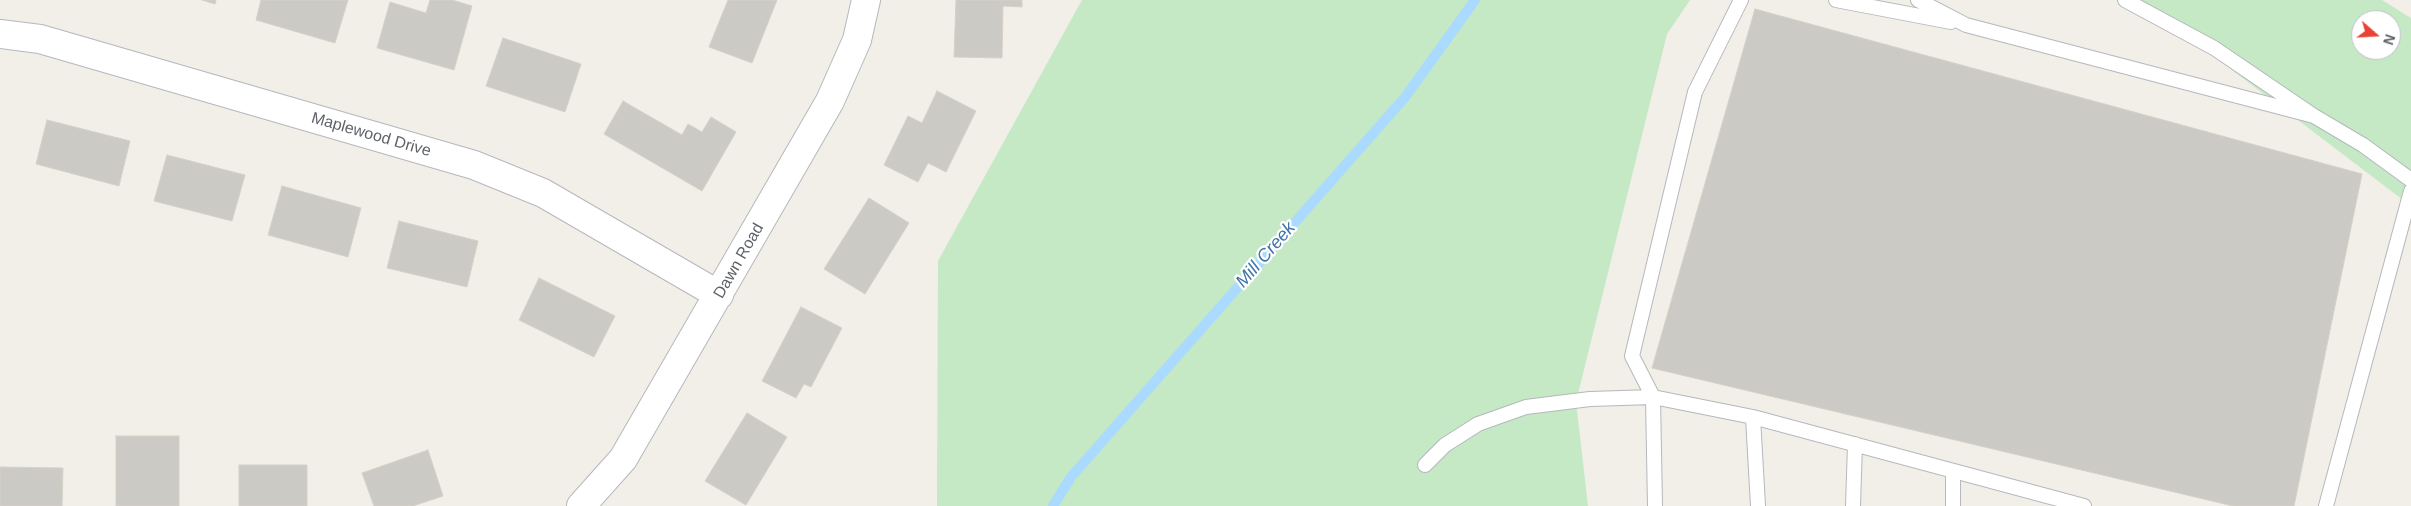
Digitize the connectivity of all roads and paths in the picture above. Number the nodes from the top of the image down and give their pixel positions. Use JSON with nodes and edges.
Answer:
{"nodes":[{"id":1,"x":866,"y":0,"type":"edge"},
{"id":2,"x":1741,"y":0,"type":"edge"},
{"id":3,"x":1836,"y":0,"type":"edge"},
{"id":4,"x":1918,"y":0,"type":"edge"},
{"id":5,"x":2124,"y":0,"type":"edge"},
{"id":6,"x":1966,"y":25,"type":"junction"},
{"id":7,"x":0,"y":34,"type":"edge"},
{"id":8,"x":2314,"y":116,"type":"junction"},
{"id":9,"x":2411,"y":180,"type":"edge"},
{"id":10,"x":2411,"y":191,"type":"edge"},
{"id":11,"x":719,"y":295,"type":"junction"},
{"id":12,"x":1653,"y":397,"type":"junction"},
{"id":13,"x":1753,"y":417,"type":"junction"},
{"id":14,"x":1854,"y":444,"type":"junction"},
{"id":15,"x":1425,"y":465,"type":"dead end"},
{"id":16,"x":1954,"y":471,"type":"junction"},
{"id":17,"x":2053,"y":502,"type":"edge"},
{"id":18,"x":582,"y":506,"type":"edge"},
{"id":19,"x":1655,"y":506,"type":"edge"},
{"id":20,"x":1758,"y":506,"type":"edge"},
{"id":21,"x":1853,"y":506,"type":"edge"},
{"id":22,"x":1953,"y":506,"type":"edge"},
{"id":23,"x":2084,"y":506,"type":"edge"},
{"id":24,"x":2326,"y":506,"type":"edge"}],
"edges":[{"from":1,"to":11,"type":"street","name":"Dawn Road"},
{"from":2,"to":12,"type":"lane"},
{"from":3,"to":6,"type":"lane"},
{"from":4,"to":6,"type":"lane"},
{"from":5,"to":8,"type":"lane"},
{"from":6,"to":8,"type":"lane"},
{"from":7,"to":11,"type":"street","name":"Maplewood Drive"},
{"from":8,"to":9,"type":"lane"},
{"from":10,"to":24,"type":"lane"},
{"from":11,"to":18,"type":"street","name":"Dawn Road"},
{"from":12,"to":13,"type":"lane"},
{"from":12,"to":15,"type":"lane"},
{"from":12,"to":19,"type":"lane"},
{"from":13,"to":14,"type":"lane"},
{"from":13,"to":20,"type":"lane"},
{"from":14,"to":16,"type":"lane"},
{"from":14,"to":21,"type":"lane"},
{"from":16,"to":17,"type":"lane"},
{"from":16,"to":22,"type":"lane"},
{"from":17,"to":23,"type":"lane"}]}
